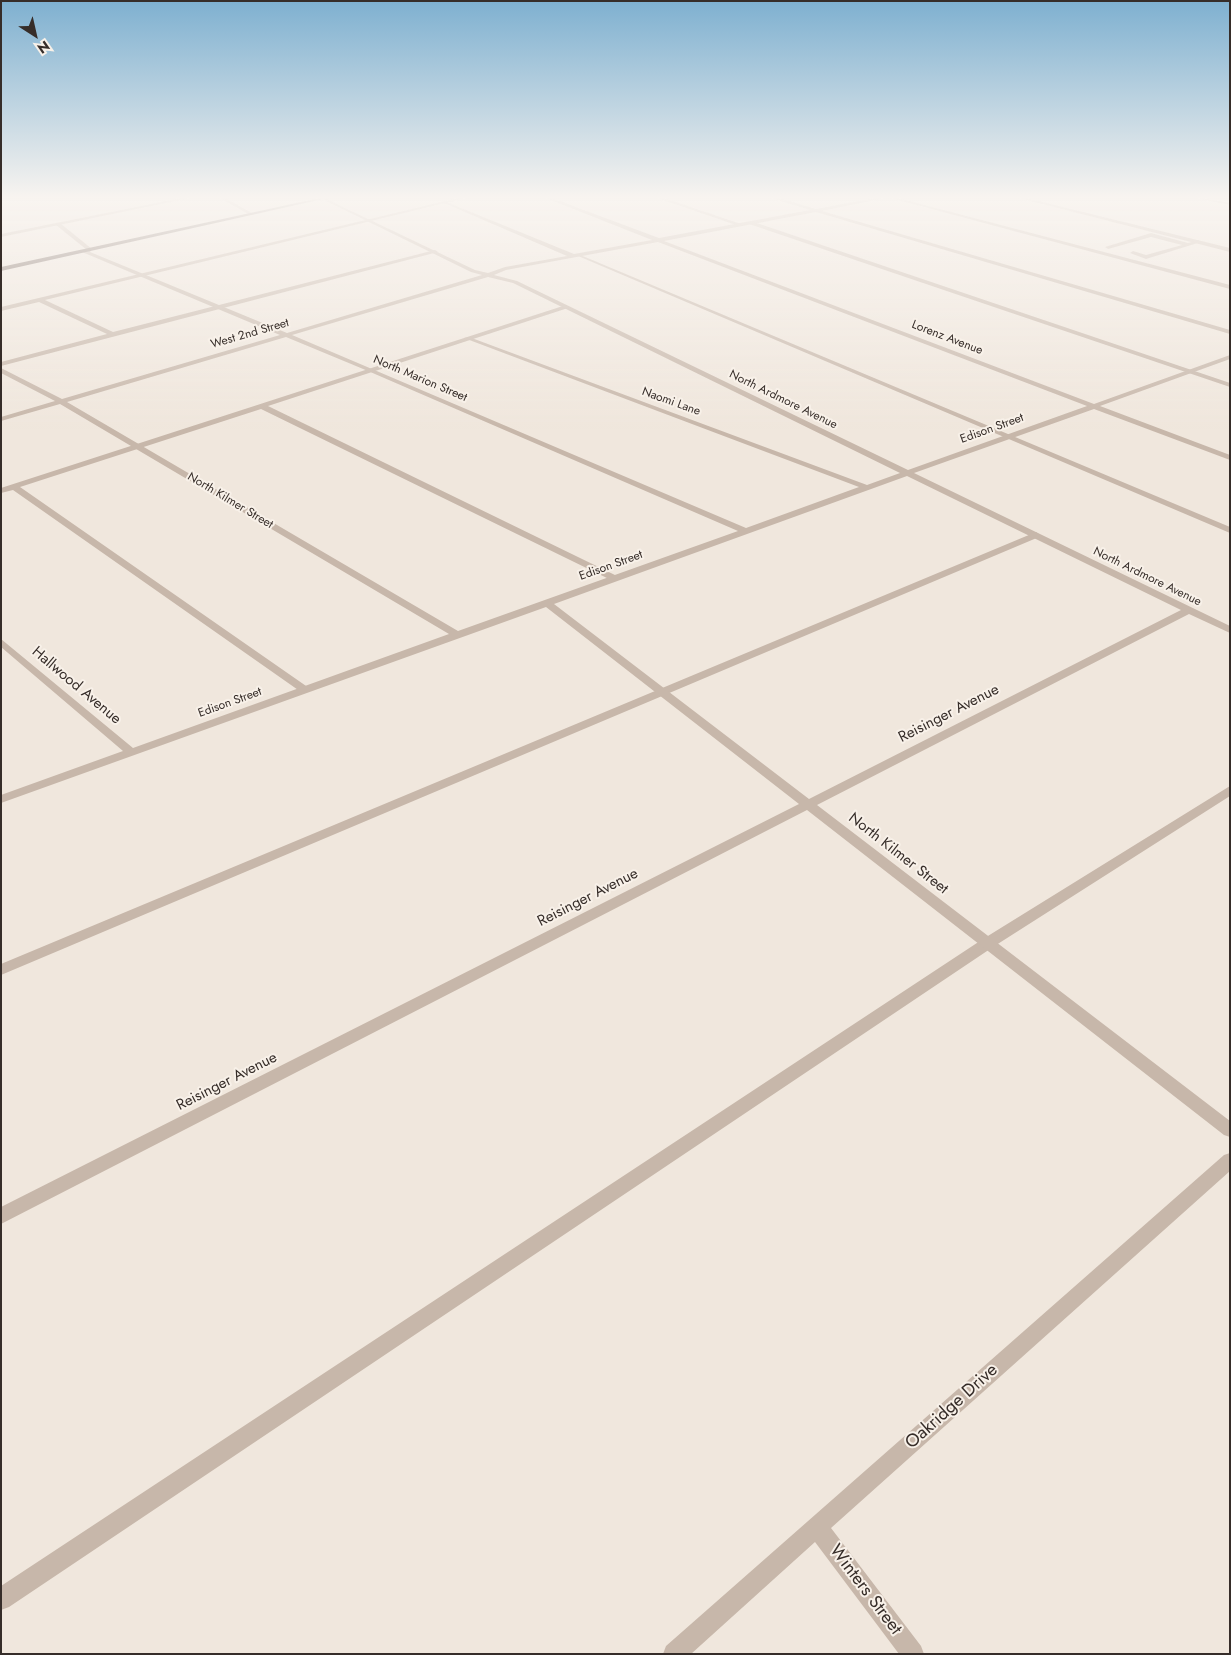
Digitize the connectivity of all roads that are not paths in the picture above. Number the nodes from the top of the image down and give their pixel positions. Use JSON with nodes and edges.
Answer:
{"nodes":[{"id":1,"x":146,"y":274,"type":"edge"},
{"id":2,"x":347,"y":274,"type":"edge"},
{"id":3,"x":621,"y":274,"type":"edge"},
{"id":4,"x":749,"y":274,"type":"edge"},
{"id":5,"x":901,"y":274,"type":"edge"},
{"id":6,"x":1032,"y":274,"type":"edge"},
{"id":7,"x":1181,"y":274,"type":"edge"},
{"id":8,"x":143,"y":275,"type":"junction"},
{"id":9,"x":488,"y":275,"type":"joint"},
{"id":10,"x":1230,"y":287,"type":"edge"},
{"id":11,"x":40,"y":300,"type":"junction"},
{"id":12,"x":220,"y":307,"type":"junction"},
{"id":13,"x":566,"y":307,"type":"junction"},
{"id":14,"x":1,"y":309,"type":"edge"},
{"id":15,"x":1230,"y":332,"type":"edge"},
{"id":16,"x":112,"y":334,"type":"junction"},
{"id":17,"x":287,"y":335,"type":"junction"},
{"id":18,"x":467,"y":338,"type":"junction"},
{"id":19,"x":1230,"y":358,"type":"edge"},
{"id":20,"x":1,"y":364,"type":"edge"},
{"id":21,"x":1,"y":370,"type":"edge"},
{"id":22,"x":370,"y":370,"type":"junction"},
{"id":23,"x":1190,"y":372,"type":"junction"},
{"id":24,"x":1230,"y":385,"type":"edge"},
{"id":25,"x":61,"y":402,"type":"junction"},
{"id":26,"x":262,"y":406,"type":"junction"},
{"id":27,"x":1093,"y":406,"type":"junction"},
{"id":28,"x":1,"y":419,"type":"edge"},
{"id":29,"x":1007,"y":436,"type":"junction"},
{"id":30,"x":137,"y":446,"type":"junction"},
{"id":31,"x":1230,"y":458,"type":"edge"},
{"id":32,"x":907,"y":472,"type":"junction"},
{"id":33,"x":14,"y":487,"type":"junction"},
{"id":34,"x":866,"y":487,"type":"junction"},
{"id":35,"x":1,"y":491,"type":"edge"},
{"id":36,"x":745,"y":530,"type":"junction"},
{"id":37,"x":1230,"y":530,"type":"edge"},
{"id":38,"x":1036,"y":535,"type":"junction"},
{"id":39,"x":614,"y":578,"type":"junction"},
{"id":40,"x":547,"y":603,"type":"junction"},
{"id":41,"x":1189,"y":610,"type":"junction"},
{"id":42,"x":1230,"y":630,"type":"edge"},
{"id":43,"x":458,"y":635,"type":"junction"},
{"id":44,"x":1,"y":642,"type":"edge"},
{"id":45,"x":305,"y":690,"type":"junction"},
{"id":46,"x":663,"y":692,"type":"junction"},
{"id":47,"x":131,"y":752,"type":"junction"},
{"id":48,"x":1230,"y":790,"type":"edge"},
{"id":49,"x":1,"y":799,"type":"edge"},
{"id":50,"x":807,"y":804,"type":"junction"},
{"id":51,"x":988,"y":943,"type":"junction"},
{"id":52,"x":1,"y":970,"type":"edge"},
{"id":53,"x":1230,"y":1130,"type":"edge"},
{"id":54,"x":1230,"y":1160,"type":"edge"},
{"id":55,"x":1,"y":1216,"type":"edge"},
{"id":56,"x":817,"y":1527,"type":"junction"},
{"id":57,"x":1,"y":1599,"type":"edge"},
{"id":58,"x":674,"y":1654,"type":"edge"},
{"id":59,"x":913,"y":1654,"type":"edge"}],
"edges":[{"from":1,"to":8,"type":"street"},
{"from":2,"to":12,"type":"street"},
{"from":3,"to":29,"type":"street"},
{"from":4,"to":27,"type":"street","name":"Lorenz Avenue"},
{"from":5,"to":23,"type":"street"},
{"from":6,"to":15,"type":"street"},
{"from":7,"to":10,"type":"street"},
{"from":8,"to":11,"type":"street"},
{"from":8,"to":12,"type":"street","name":"North Marion Street"},
{"from":9,"to":13,"type":"street","name":"North Ardmore Avenue"},
{"from":9,"to":17,"type":"street","name":"West 2nd Street"},
{"from":11,"to":14,"type":"street"},
{"from":11,"to":16,"type":"street"},
{"from":12,"to":16,"type":"street"},
{"from":12,"to":17,"type":"street","name":"North Marion Street"},
{"from":13,"to":18,"type":"street"},
{"from":13,"to":32,"type":"street","name":"North Ardmore Avenue"},
{"from":16,"to":20,"type":"street"},
{"from":17,"to":22,"type":"street","name":"North Marion Street"},
{"from":17,"to":25,"type":"street","name":"West 2nd Street"},
{"from":18,"to":22,"type":"street"},
{"from":18,"to":34,"type":"street","name":"Naomi Lane"},
{"from":19,"to":23,"type":"street","name":"Edison Street"},
{"from":21,"to":25,"type":"street","name":"North Kilmer Street"},
{"from":22,"to":26,"type":"street"},
{"from":22,"to":36,"type":"street","name":"North Marion Street"},
{"from":23,"to":24,"type":"street"},
{"from":23,"to":27,"type":"street","name":"Edison Street"},
{"from":25,"to":28,"type":"street","name":"West 2nd Street"},
{"from":25,"to":30,"type":"street","name":"North Kilmer Street"},
{"from":26,"to":30,"type":"street"},
{"from":26,"to":39,"type":"street"},
{"from":27,"to":29,"type":"street","name":"Edison Street"},
{"from":27,"to":31,"type":"street","name":"Lorenz Avenue"},
{"from":29,"to":32,"type":"street","name":"Edison Street"},
{"from":29,"to":37,"type":"street"},
{"from":30,"to":33,"type":"street"},
{"from":30,"to":43,"type":"street","name":"North Kilmer Street"},
{"from":32,"to":34,"type":"street","name":"Edison Street"},
{"from":32,"to":38,"type":"street","name":"North Ardmore Avenue"},
{"from":33,"to":35,"type":"street"},
{"from":33,"to":45,"type":"street"},
{"from":34,"to":36,"type":"street","name":"Edison Street"},
{"from":36,"to":39,"type":"street","name":"Edison Street"},
{"from":38,"to":41,"type":"street","name":"North Ardmore Avenue"},
{"from":38,"to":46,"type":"street"},
{"from":39,"to":40,"type":"street","name":"Edison Street"},
{"from":40,"to":43,"type":"street","name":"Edison Street"},
{"from":40,"to":46,"type":"street","name":"North Kilmer Street"},
{"from":41,"to":42,"type":"street","name":"North Ardmore Avenue"},
{"from":41,"to":50,"type":"street","name":"Reisinger Avenue"},
{"from":43,"to":45,"type":"street","name":"Edison Street"},
{"from":44,"to":47,"type":"street","name":"Hallwood Avenue"},
{"from":45,"to":47,"type":"street","name":"Edison Street"},
{"from":46,"to":50,"type":"street","name":"North Kilmer Street"},
{"from":46,"to":52,"type":"street"},
{"from":47,"to":49,"type":"street","name":"Edison Street"},
{"from":48,"to":51,"type":"street"},
{"from":50,"to":51,"type":"street","name":"North Kilmer Street"},
{"from":50,"to":55,"type":"street","name":"Reisinger Avenue"},
{"from":51,"to":53,"type":"street","name":"North Kilmer Street"},
{"from":51,"to":57,"type":"street"},
{"from":54,"to":56,"type":"street","name":"Oakridge Drive"},
{"from":56,"to":58,"type":"street","name":"Oakridge Drive"},
{"from":56,"to":59,"type":"street","name":"Winters Street"}]}
